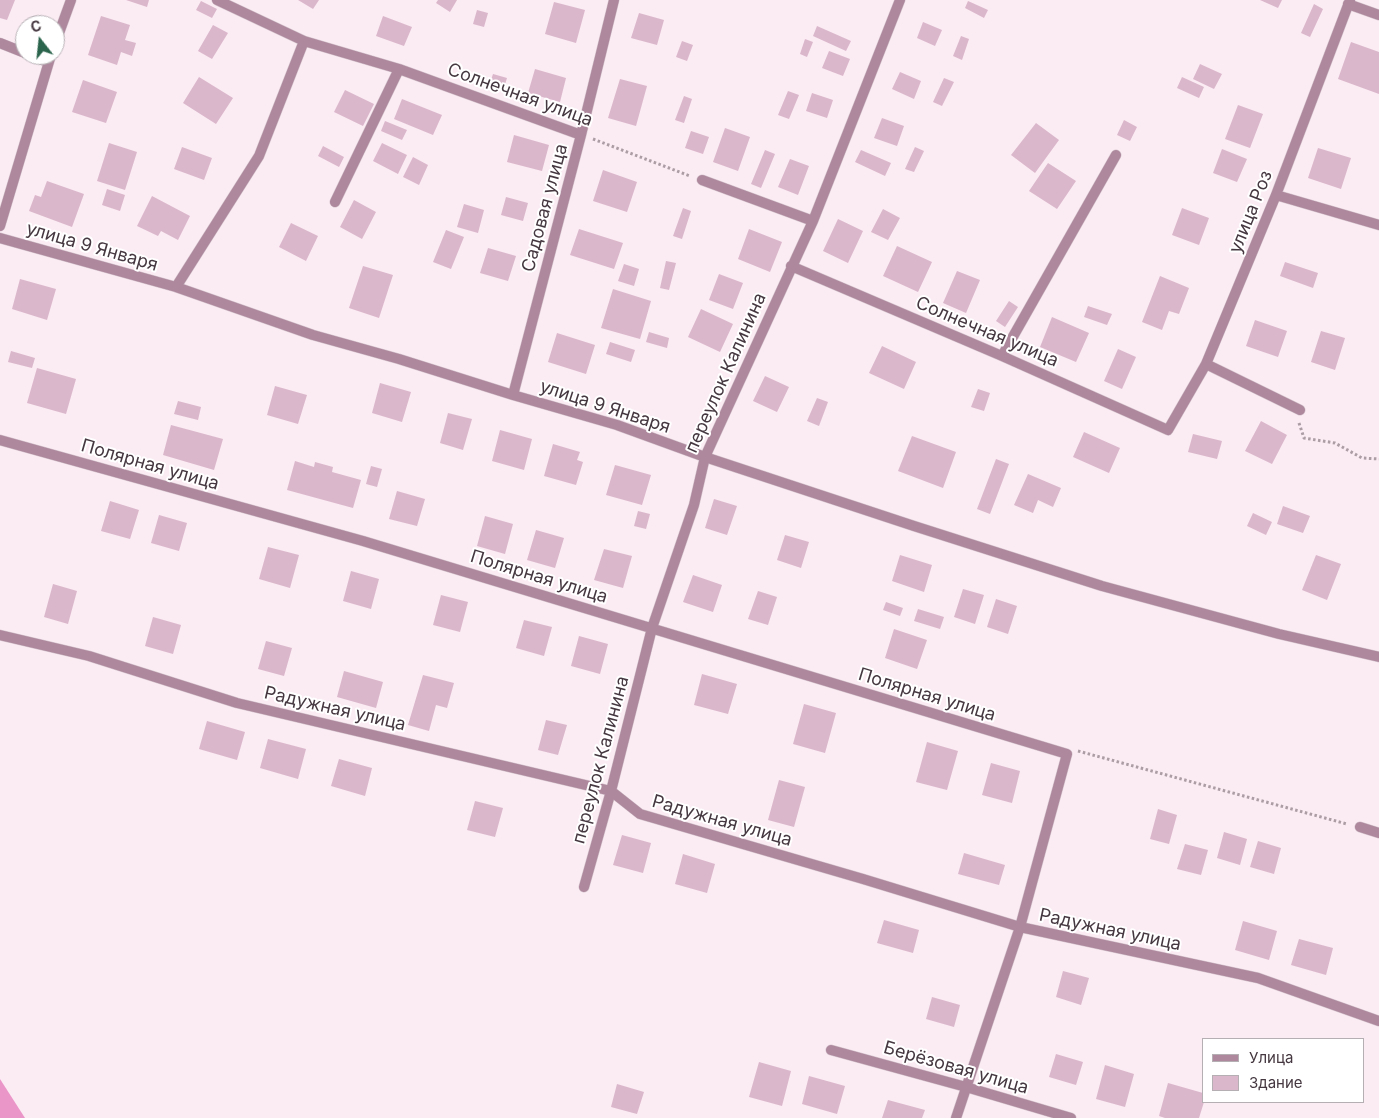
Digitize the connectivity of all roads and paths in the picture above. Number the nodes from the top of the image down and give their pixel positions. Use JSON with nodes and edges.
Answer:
{"nodes":[{"id":1,"x":71,"y":0,"type":"edge"},
{"id":2,"x":217,"y":0,"type":"edge"},
{"id":3,"x":614,"y":0,"type":"edge"},
{"id":4,"x":900,"y":0,"type":"edge"},
{"id":5,"x":1349,"y":2,"type":"edge"},
{"id":6,"x":1379,"y":14,"type":"edge"},
{"id":7,"x":65,"y":16,"type":"edge"},
{"id":8,"x":304,"y":41,"type":"junction"},
{"id":9,"x":0,"y":43,"type":"edge"},
{"id":10,"x":15,"y":49,"type":"edge"},
{"id":11,"x":47,"y":65,"type":"edge"},
{"id":12,"x":399,"y":68,"type":"junction"},
{"id":13,"x":581,"y":135,"type":"junction"},
{"id":14,"x":1116,"y":155,"type":"dead end"},
{"id":15,"x":702,"y":180,"type":"joint"},
{"id":16,"x":1276,"y":195,"type":"junction"},
{"id":17,"x":335,"y":202,"type":"dead end"},
{"id":18,"x":813,"y":221,"type":"junction"},
{"id":19,"x":1379,"y":225,"type":"edge"},
{"id":20,"x":0,"y":226,"type":"edge"},
{"id":21,"x":0,"y":238,"type":"edge"},
{"id":22,"x":791,"y":266,"type":"junction"},
{"id":23,"x":176,"y":287,"type":"junction"},
{"id":24,"x":1002,"y":356,"type":"junction"},
{"id":25,"x":1206,"y":364,"type":"junction"},
{"id":26,"x":513,"y":395,"type":"junction"},
{"id":27,"x":1300,"y":410,"type":"joint"},
{"id":28,"x":1168,"y":430,"type":"joint"},
{"id":29,"x":0,"y":440,"type":"edge"},
{"id":30,"x":704,"y":457,"type":"junction"},
{"id":31,"x":1379,"y":459,"type":"edge"},
{"id":32,"x":652,"y":628,"type":"junction"},
{"id":33,"x":0,"y":635,"type":"edge"},
{"id":34,"x":1379,"y":657,"type":"edge"},
{"id":35,"x":1078,"y":750,"type":"dead end"},
{"id":36,"x":611,"y":791,"type":"junction"},
{"id":37,"x":1360,"y":827,"type":"joint"},
{"id":38,"x":1379,"y":833,"type":"edge"},
{"id":39,"x":584,"y":887,"type":"dead end"},
{"id":40,"x":1020,"y":928,"type":"junction"},
{"id":41,"x":1379,"y":1021,"type":"edge"},
{"id":42,"x":831,"y":1050,"type":"dead end"},
{"id":43,"x":966,"y":1087,"type":"junction"},
{"id":44,"x":956,"y":1118,"type":"edge"},
{"id":45,"x":1071,"y":1118,"type":"edge"}],
"edges":[{"from":1,"to":7,"type":"street"},
{"from":2,"to":8,"type":"street","name":"Солнечная улица"},
{"from":3,"to":13,"type":"street","name":"Садовая улица"},
{"from":4,"to":18,"type":"street","name":"переулок Калинина"},
{"from":5,"to":6,"type":"street"},
{"from":5,"to":16,"type":"street","name":"улица Роз"},
{"from":8,"to":12,"type":"street","name":"Солнечная улица"},
{"from":8,"to":23,"type":"street"},
{"from":9,"to":10,"type":"street"},
{"from":11,"to":20,"type":"street"},
{"from":12,"to":13,"type":"street","name":"Солнечная улица"},
{"from":12,"to":17,"type":"street"},
{"from":13,"to":15,"type":"path","name":"Солнечная улица"},
{"from":13,"to":26,"type":"street","name":"Садовая улица"},
{"from":14,"to":24,"type":"street"},
{"from":15,"to":18,"type":"street"},
{"from":16,"to":19,"type":"street"},
{"from":16,"to":25,"type":"street","name":"улица Роз"},
{"from":18,"to":22,"type":"street","name":"переулок Калинина"},
{"from":21,"to":23,"type":"street","name":"улица 9 Января"},
{"from":22,"to":24,"type":"street","name":"Солнечная улица"},
{"from":22,"to":30,"type":"street","name":"переулок Калинина"},
{"from":23,"to":26,"type":"street","name":"улица 9 Января"},
{"from":24,"to":28,"type":"street","name":"Солнечная улица"},
{"from":25,"to":27,"type":"street"},
{"from":25,"to":28,"type":"street","name":"улица Роз"},
{"from":26,"to":30,"type":"street","name":"улица 9 Января"},
{"from":27,"to":31,"type":"path"},
{"from":29,"to":32,"type":"street","name":"Полярная улица"},
{"from":30,"to":32,"type":"street","name":"переулок Калинина"},
{"from":30,"to":34,"type":"street","name":"улица 9 Января"},
{"from":32,"to":36,"type":"street","name":"переулок Калинина"},
{"from":32,"to":40,"type":"street","name":"Полярная улица"},
{"from":33,"to":36,"type":"street","name":"Радужная улица"},
{"from":35,"to":37,"type":"path"},
{"from":36,"to":39,"type":"street","name":"переулок Калинина"},
{"from":36,"to":40,"type":"street","name":"Радужная улица"},
{"from":37,"to":38,"type":"street"},
{"from":40,"to":41,"type":"street","name":"Радужная улица"},
{"from":40,"to":43,"type":"street"},
{"from":42,"to":43,"type":"street","name":"Берёзовая улица"},
{"from":43,"to":44,"type":"street"},
{"from":43,"to":45,"type":"street","name":"Берёзовая улица"}]}
